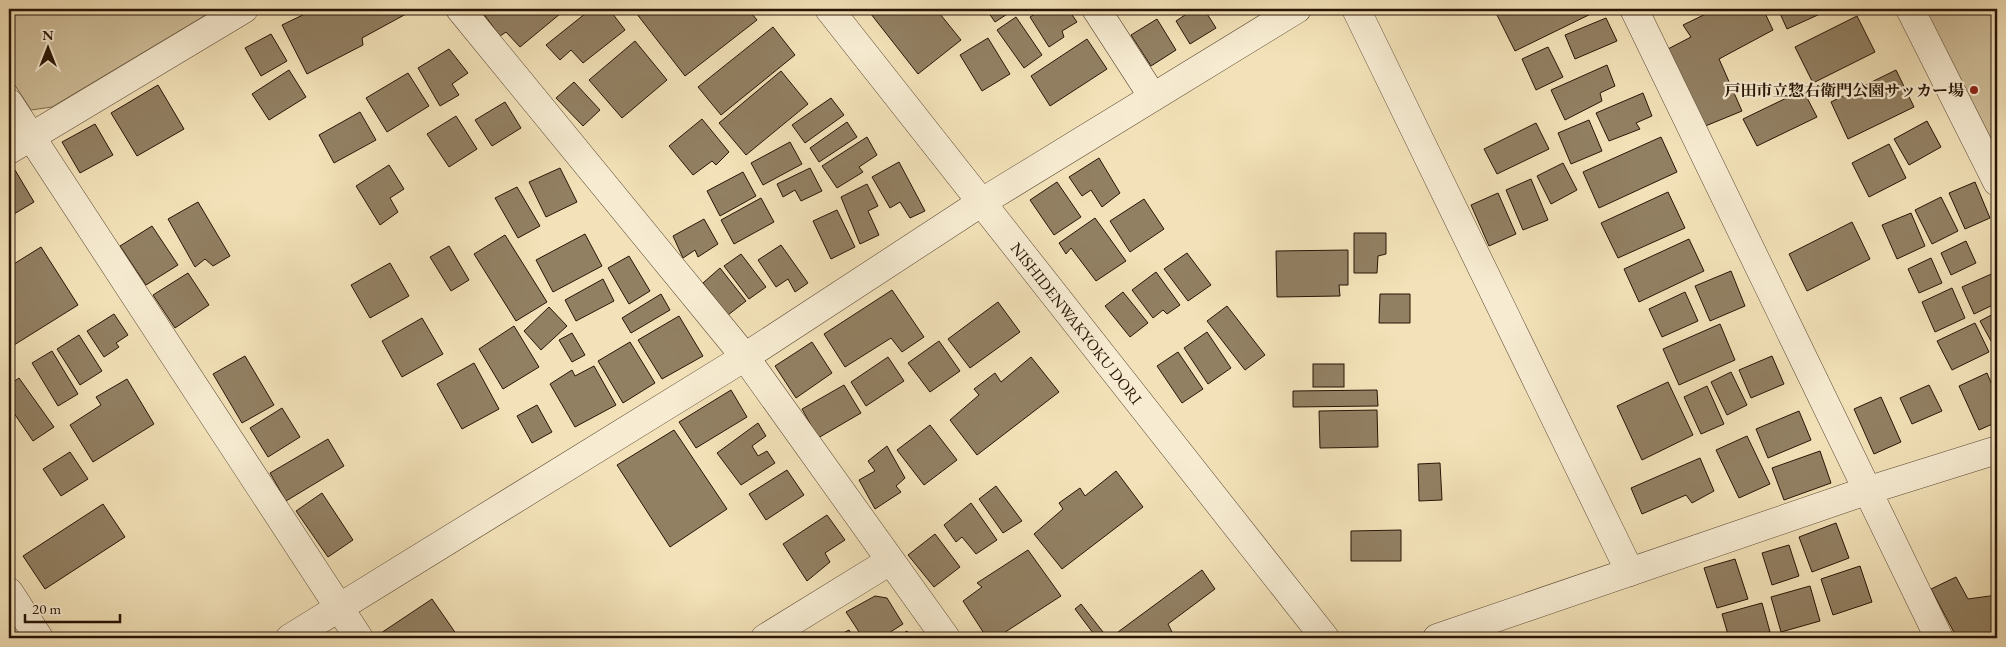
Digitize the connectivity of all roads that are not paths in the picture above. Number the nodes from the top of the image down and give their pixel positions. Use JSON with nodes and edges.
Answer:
{"nodes":[{"id":1,"x":244,"y":9,"type":"edge"},
{"id":2,"x":460,"y":9,"type":"edge"},
{"id":3,"x":829,"y":9,"type":"edge"},
{"id":4,"x":1096,"y":9,"type":"edge"},
{"id":5,"x":1297,"y":9,"type":"edge"},
{"id":6,"x":1356,"y":9,"type":"edge"},
{"id":7,"x":1634,"y":9,"type":"edge"},
{"id":8,"x":1910,"y":9,"type":"edge"},
{"id":9,"x":1153,"y":97,"type":"junction"},
{"id":10,"x":9,"y":104,"type":"edge"},
{"id":11,"x":20,"y":143,"type":"edge"},
{"id":12,"x":1996,"y":175,"type":"edge"},
{"id":13,"x":982,"y":202,"type":"junction"},
{"id":14,"x":745,"y":357,"type":"junction"},
{"id":15,"x":1997,"y":450,"type":"edge"},
{"id":16,"x":1866,"y":491,"type":"junction"},
{"id":17,"x":890,"y":561,"type":"junction"},
{"id":18,"x":1630,"y":572,"type":"junction"},
{"id":19,"x":9,"y":592,"type":"edge"},
{"id":20,"x":338,"y":608,"type":"junction"},
{"id":21,"x":39,"y":638,"type":"edge"},
{"id":22,"x":290,"y":638,"type":"edge"},
{"id":23,"x":359,"y":638,"type":"edge"},
{"id":24,"x":765,"y":638,"type":"edge"},
{"id":25,"x":946,"y":638,"type":"edge"},
{"id":26,"x":1325,"y":638,"type":"edge"},
{"id":27,"x":1437,"y":638,"type":"edge"},
{"id":28,"x":1939,"y":638,"type":"edge"}],
"edges":[{"from":1,"to":11,"type":"street"},
{"from":2,"to":14,"type":"street"},
{"from":3,"to":13,"type":"street","name":"NISHIDENWAKYOKU DORI"},
{"from":4,"to":9,"type":"street"},
{"from":5,"to":9,"type":"street"},
{"from":6,"to":18,"type":"street"},
{"from":7,"to":16,"type":"street"},
{"from":8,"to":12,"type":"street"},
{"from":9,"to":13,"type":"street"},
{"from":10,"to":11,"type":"street"},
{"from":11,"to":20,"type":"street"},
{"from":13,"to":14,"type":"street"},
{"from":13,"to":26,"type":"street","name":"NISHIDENWAKYOKU DORI"},
{"from":14,"to":17,"type":"street"},
{"from":14,"to":20,"type":"street"},
{"from":15,"to":16,"type":"street"},
{"from":16,"to":18,"type":"street"},
{"from":16,"to":28,"type":"street"},
{"from":17,"to":24,"type":"street"},
{"from":17,"to":25,"type":"street"},
{"from":18,"to":27,"type":"street"},
{"from":19,"to":21,"type":"street"},
{"from":20,"to":22,"type":"street"},
{"from":20,"to":23,"type":"street"}]}
